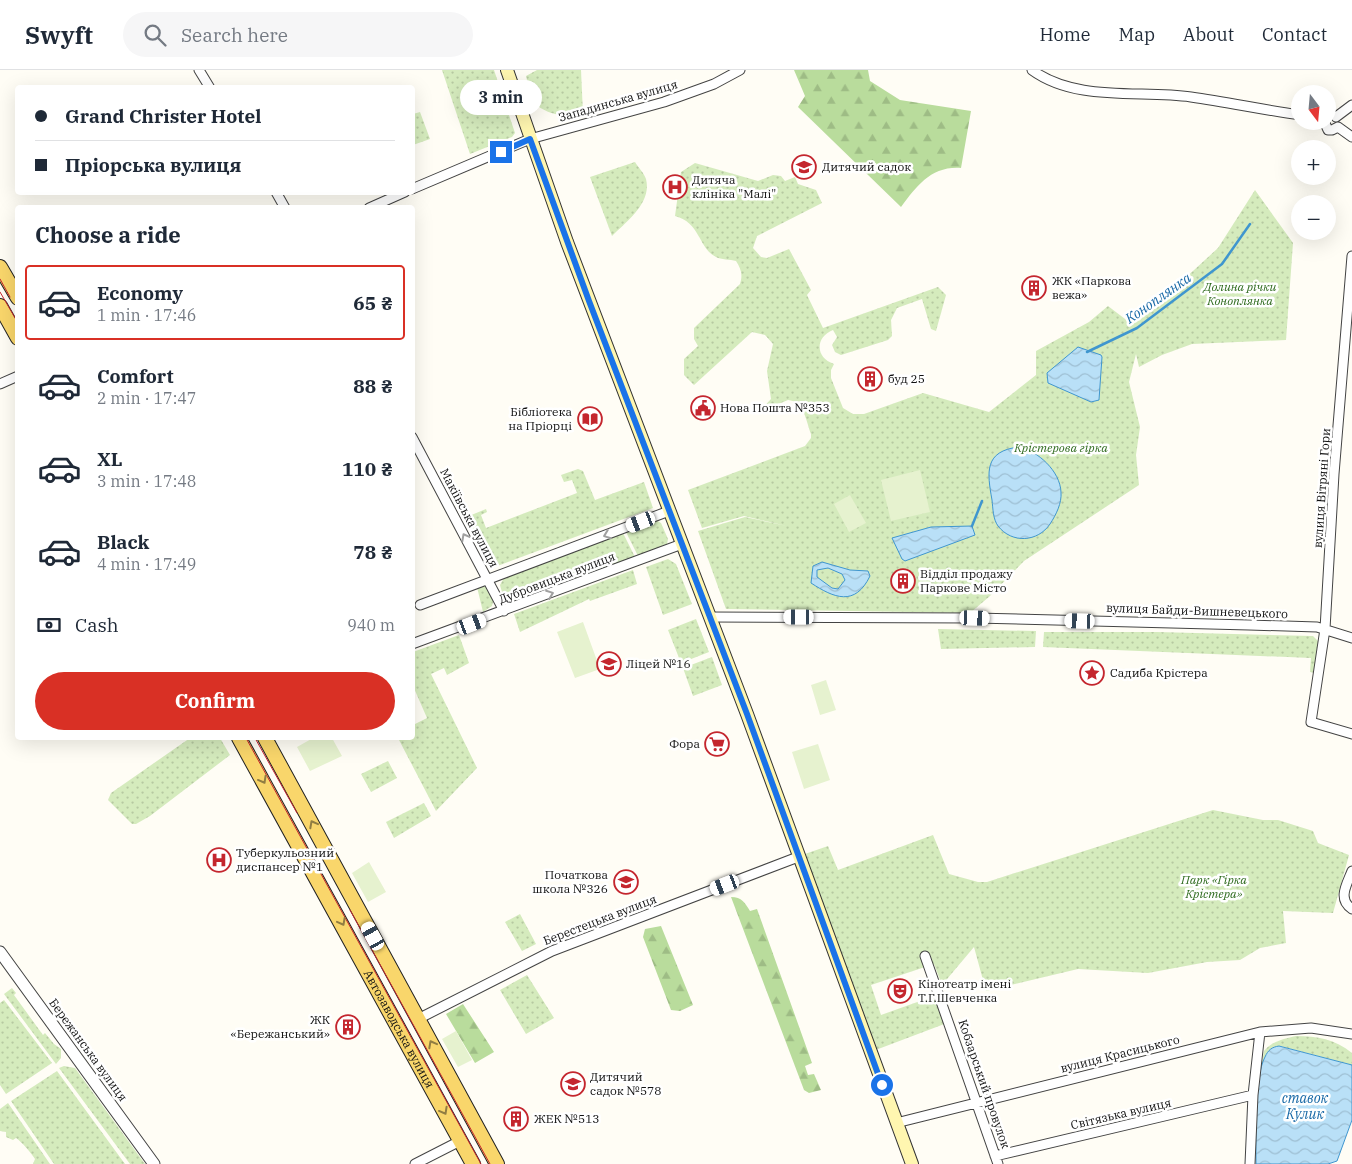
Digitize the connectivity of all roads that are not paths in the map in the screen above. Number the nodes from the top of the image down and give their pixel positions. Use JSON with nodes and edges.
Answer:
{"nodes":[{"id":1,"x":199,"y":70,"type":"edge"},
{"id":2,"x":507,"y":70,"type":"edge"},
{"id":3,"x":740,"y":70,"type":"edge"},
{"id":4,"x":1032,"y":70,"type":"edge"},
{"id":5,"x":208,"y":85,"type":"edge"},
{"id":6,"x":1352,"y":105,"type":"edge"},
{"id":7,"x":1291,"y":114,"type":"edge"},
{"id":8,"x":1336,"y":118,"type":"edge"},
{"id":9,"x":1336,"y":122,"type":"edge"},
{"id":10,"x":1352,"y":137,"type":"edge"},
{"id":11,"x":530,"y":139,"type":"junction"},
{"id":12,"x":415,"y":188,"type":"edge"},
{"id":13,"x":398,"y":195,"type":"edge"},
{"id":14,"x":376,"y":205,"type":"edge"},
{"id":15,"x":1352,"y":256,"type":"edge"},
{"id":16,"x":0,"y":267,"type":"edge"},
{"id":17,"x":15,"y":293,"type":"edge"},
{"id":18,"x":0,"y":306,"type":"edge"},
{"id":19,"x":15,"y":333,"type":"edge"},
{"id":20,"x":15,"y":377,"type":"edge"},
{"id":21,"x":0,"y":384,"type":"edge"},
{"id":22,"x":415,"y":443,"type":"edge"},
{"id":23,"x":669,"y":511,"type":"junction"},
{"id":24,"x":682,"y":544,"type":"junction"},
{"id":25,"x":488,"y":580,"type":"junction"},
{"id":26,"x":420,"y":605,"type":"dead end"},
{"id":27,"x":504,"y":611,"type":"junction"},
{"id":28,"x":710,"y":617,"type":"junction"},
{"id":29,"x":1326,"y":629,"type":"junction"},
{"id":30,"x":1352,"y":638,"type":"edge"},
{"id":31,"x":415,"y":643,"type":"edge"},
{"id":32,"x":1352,"y":734,"type":"edge"},
{"id":33,"x":240,"y":740,"type":"edge"},
{"id":34,"x":266,"y":740,"type":"edge"},
{"id":35,"x":798,"y":857,"type":"junction"},
{"id":36,"x":1352,"y":871,"type":"edge"},
{"id":37,"x":1352,"y":908,"type":"edge"},
{"id":38,"x":0,"y":954,"type":"edge"},
{"id":39,"x":925,"y":956,"type":"dead end"},
{"id":40,"x":418,"y":1019,"type":"junction"},
{"id":41,"x":1260,"y":1032,"type":"junction"},
{"id":42,"x":1352,"y":1034,"type":"edge"},
{"id":43,"x":1253,"y":1096,"type":"junction"},
{"id":44,"x":977,"y":1102,"type":"junction"},
{"id":45,"x":896,"y":1123,"type":"junction"},
{"id":46,"x":460,"y":1141,"type":"junction"},
{"id":47,"x":997,"y":1160,"type":"edge"},
{"id":48,"x":154,"y":1164,"type":"edge"},
{"id":49,"x":415,"y":1164,"type":"edge"},
{"id":50,"x":473,"y":1164,"type":"edge"},
{"id":51,"x":497,"y":1164,"type":"edge"},
{"id":52,"x":903,"y":1164,"type":"edge"},
{"id":53,"x":912,"y":1164,"type":"edge"},
{"id":54,"x":1250,"y":1164,"type":"edge"}],
"edges":[{"from":1,"to":5,"type":"street"},
{"from":2,"to":11,"type":"main road"},
{"from":3,"to":11,"type":"street","name":"Западинська вулиця"},
{"from":4,"to":7,"type":"street"},
{"from":6,"to":8,"type":"street"},
{"from":9,"to":10,"type":"street"},
{"from":11,"to":12,"type":"street","name":"Западинська вулиця"},
{"from":11,"to":23,"type":"main road"},
{"from":13,"to":14,"type":"street"},
{"from":15,"to":29,"type":"street","name":"вулиця Вітряні Гори"},
{"from":16,"to":17,"type":"main road"},
{"from":18,"to":19,"type":"main road"},
{"from":20,"to":21,"type":"street"},
{"from":25,"to":22,"type":"street","name":"Макіївська вулиця","one_way":true},
{"from":23,"to":24,"type":"main road"},
{"from":23,"to":25,"type":"street","name":"Дубровицька вулиця","one_way":true},
{"from":27,"to":24,"type":"street","name":"Дубровицька вулиця","one_way":true},
{"from":24,"to":28,"type":"main road"},
{"from":25,"to":26,"type":"street","name":"Дубровицька вулиця"},
{"from":25,"to":27,"type":"street","name":"Макіївська вулиця"},
{"from":27,"to":31,"type":"street","name":"Дубровицька вулиця"},
{"from":28,"to":29,"type":"street","name":"вулиця Байди-Вишневецького"},
{"from":28,"to":35,"type":"main road"},
{"from":29,"to":30,"type":"street","name":"вулиця Байди-Вишневецького"},
{"from":29,"to":32,"type":"street","name":"вулиця Вітряні Гори"},
{"from":33,"to":46,"type":"main road","name":"Автозаводська вулиця","one_way":true},
{"from":40,"to":34,"type":"main road","name":"Автозаводська вулиця","one_way":true},
{"from":35,"to":40,"type":"street","name":"Берестецька вулиця"},
{"from":35,"to":45,"type":"main road"},
{"from":36,"to":37,"type":"street"},
{"from":38,"to":48,"type":"street","name":"Бережанська вулиця"},
{"from":39,"to":44,"type":"street","name":"Кобзарський провулок"},
{"from":51,"to":40,"type":"main road","name":"Автозаводська вулиця","one_way":true},
{"from":41,"to":42,"type":"street","name":"вулиця Красицького"},
{"from":41,"to":43,"type":"street"},
{"from":41,"to":44,"type":"street","name":"вулиця Красицького"},
{"from":43,"to":47,"type":"street","name":"Світязька вулиця"},
{"from":43,"to":54,"type":"street"},
{"from":44,"to":45,"type":"street","name":"вулиця Красицького"},
{"from":44,"to":47,"type":"street","name":"Кобзарський провулок"},
{"from":45,"to":52,"type":"main road"},
{"from":45,"to":53,"type":"main road"},
{"from":46,"to":49,"type":"street"},
{"from":46,"to":50,"type":"main road","name":"Автозаводська вулиця"}]}
